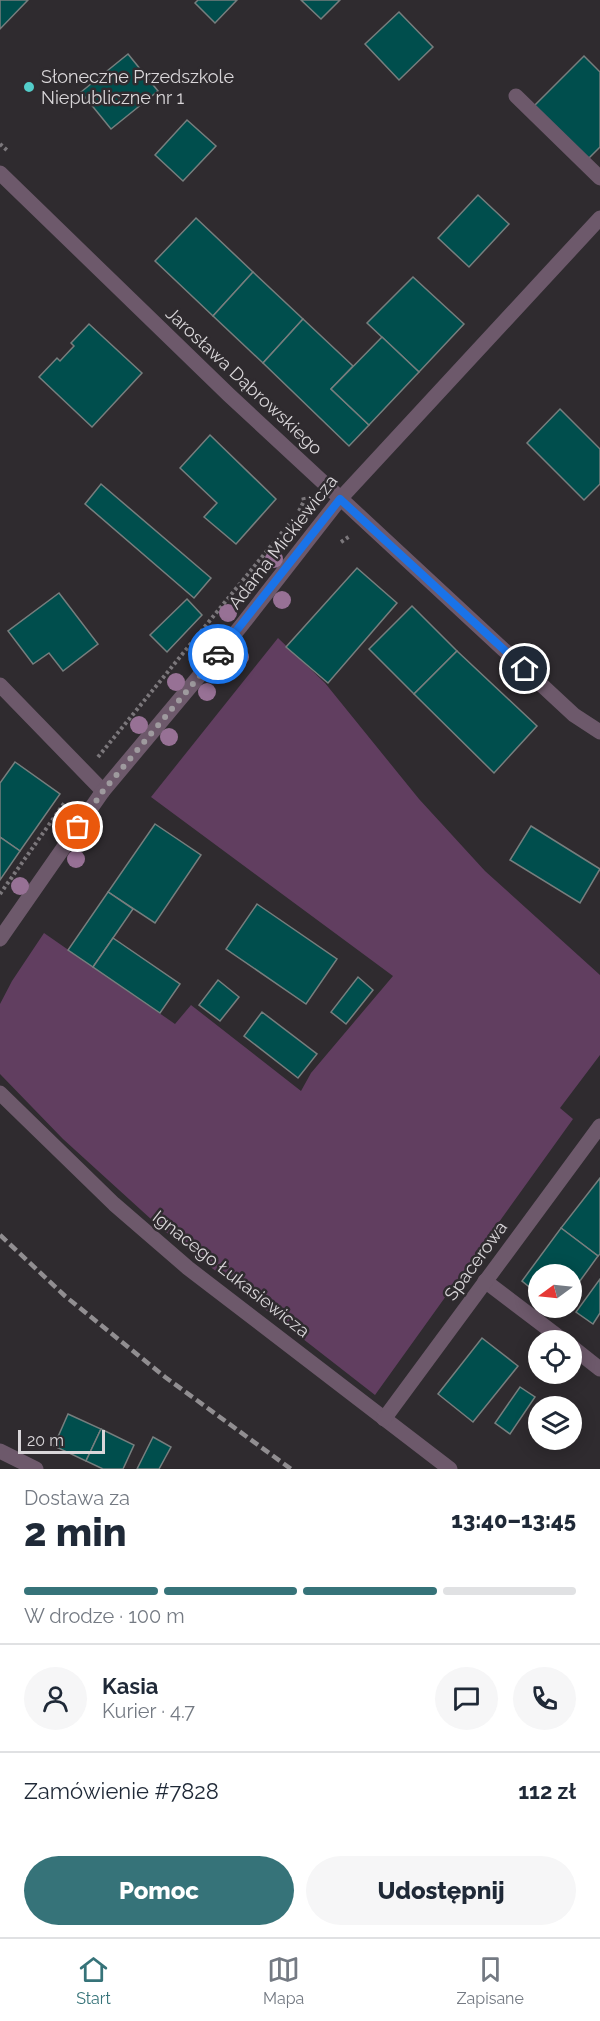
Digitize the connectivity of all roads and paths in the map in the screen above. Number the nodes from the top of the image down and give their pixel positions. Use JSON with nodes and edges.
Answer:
{"nodes":[{"id":1,"x":516,"y":96,"type":"dead end"},
{"id":2,"x":0,"y":172,"type":"edge"},
{"id":3,"x":600,"y":178,"type":"edge"},
{"id":4,"x":600,"y":218,"type":"edge"},
{"id":5,"x":300,"y":490,"type":"dead end"},
{"id":6,"x":340,"y":499,"type":"junction"},
{"id":7,"x":296,"y":515,"type":"dead end"},
{"id":8,"x":291,"y":521,"type":"dead end"},
{"id":9,"x":0,"y":685,"type":"edge"},
{"id":10,"x":600,"y":732,"type":"edge"},
{"id":11,"x":92,"y":757,"type":"dead end"},
{"id":12,"x":103,"y":791,"type":"junction"},
{"id":13,"x":71,"y":794,"type":"dead end"},
{"id":14,"x":0,"y":894,"type":"edge"},
{"id":15,"x":0,"y":939,"type":"edge"},
{"id":16,"x":0,"y":1093,"type":"edge"},
{"id":17,"x":600,"y":1126,"type":"edge"},
{"id":18,"x":485,"y":1281,"type":"junction"},
{"id":19,"x":550,"y":1330,"type":"edge"},
{"id":20,"x":582,"y":1355,"type":"edge"},
{"id":21,"x":600,"y":1369,"type":"edge"},
{"id":22,"x":384,"y":1419,"type":"junction"},
{"id":23,"x":0,"y":1451,"type":"edge"},
{"id":24,"x":36,"y":1469,"type":"edge"},
{"id":25,"x":450,"y":1469,"type":"edge"}],
"edges":[{"from":1,"to":3,"type":"street"},
{"from":2,"to":6,"type":"street","name":"Jarosława Dąbrowskiego"},
{"from":4,"to":6,"type":"street","name":"Adama Mickiewicza"},
{"from":5,"to":7,"type":"path"},
{"from":6,"to":10,"type":"street","name":"Jarosława Dąbrowskiego"},
{"from":6,"to":12,"type":"street","name":"Adama Mickiewicza"},
{"from":8,"to":11,"type":"path"},
{"from":9,"to":12,"type":"street"},
{"from":12,"to":15,"type":"street","name":"Adama Mickiewicza"},
{"from":13,"to":14,"type":"path"},
{"from":16,"to":22,"type":"street","name":"Ignacego Łukasiewicza"},
{"from":17,"to":18,"type":"street","name":"Spacerowa"},
{"from":18,"to":19,"type":"street"},
{"from":18,"to":22,"type":"street","name":"Spacerowa"},
{"from":20,"to":21,"type":"street"},
{"from":22,"to":25,"type":"street","name":"Ignacego Łukasiewicza"},
{"from":23,"to":24,"type":"street"}]}
